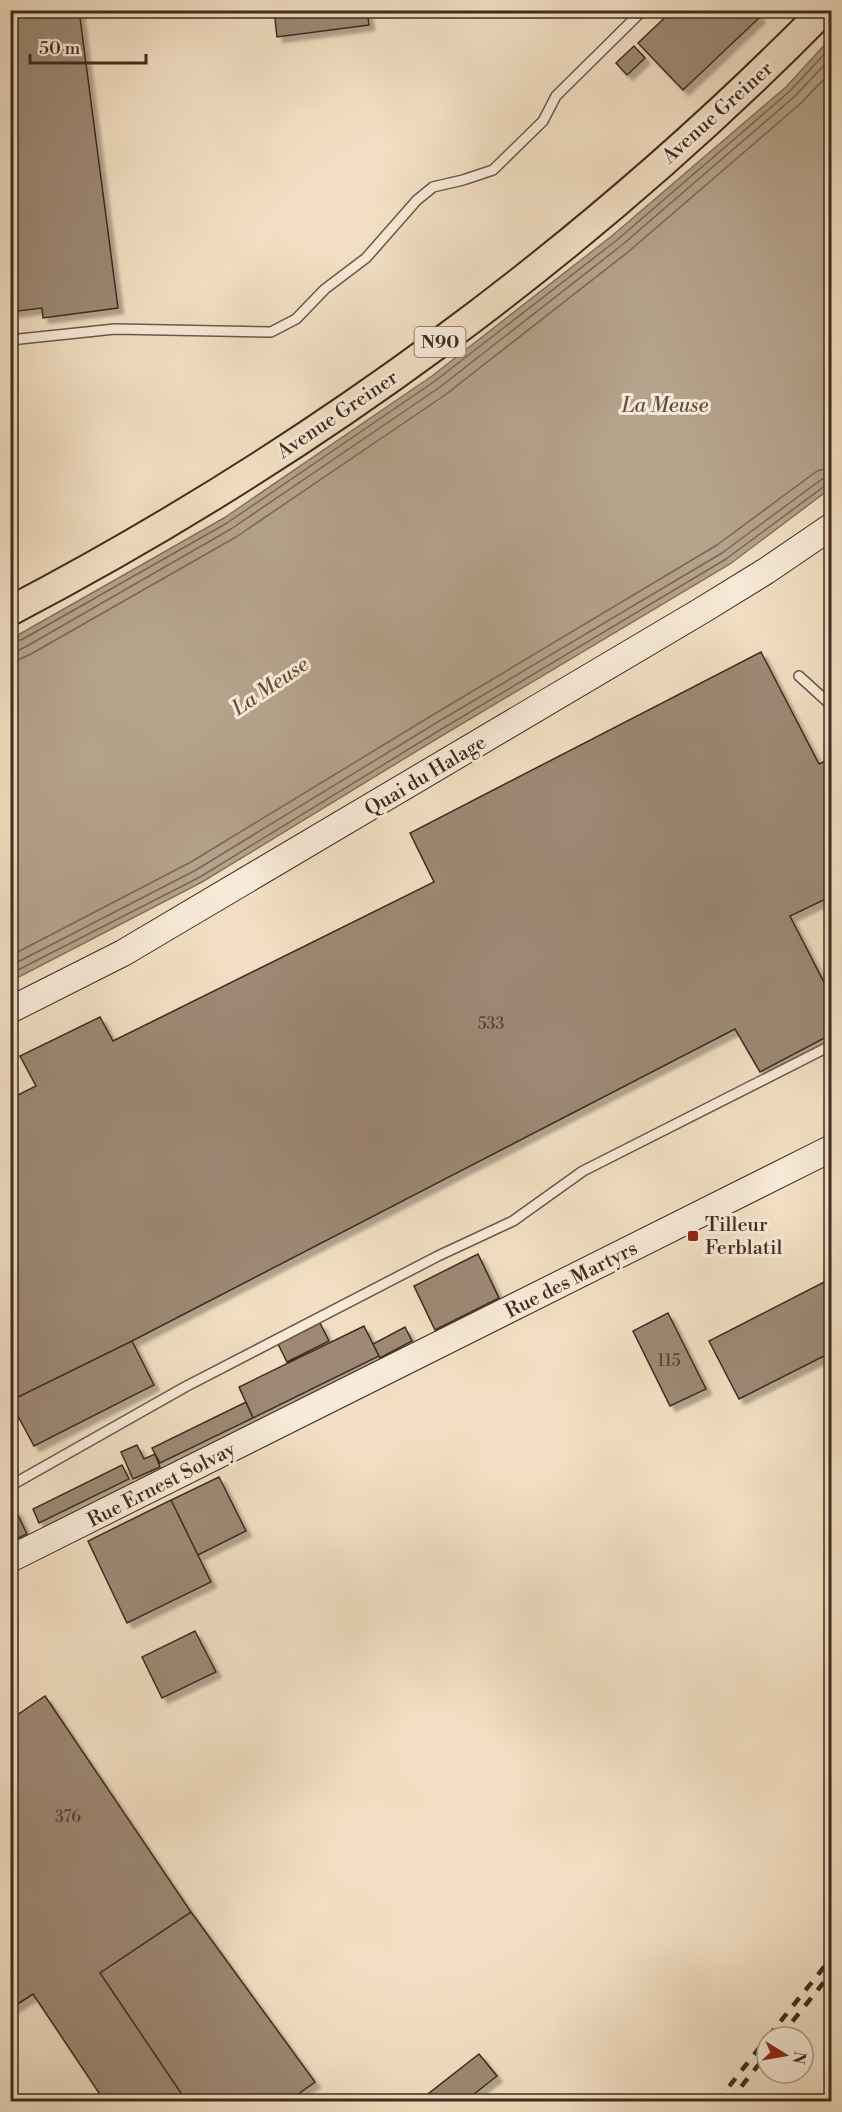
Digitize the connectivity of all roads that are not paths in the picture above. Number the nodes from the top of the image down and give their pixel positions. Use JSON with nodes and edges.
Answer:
{"nodes":[{"id":1,"x":642,"y":10,"type":"edge"},
{"id":2,"x":824,"y":10,"type":"edge"},
{"id":3,"x":10,"y":340,"type":"edge"},
{"id":4,"x":831,"y":526,"type":"edge"},
{"id":5,"x":10,"y":611,"type":"edge"},
{"id":6,"x":799,"y":675,"type":"dead end"},
{"id":7,"x":831,"y":706,"type":"edge"},
{"id":8,"x":10,"y":1010,"type":"edge"},
{"id":9,"x":831,"y":1045,"type":"edge"},
{"id":10,"x":831,"y":1148,"type":"edge"},
{"id":11,"x":311,"y":1409,"type":"joint"},
{"id":12,"x":10,"y":1486,"type":"edge"},
{"id":13,"x":10,"y":1559,"type":"edge"}],
"edges":[{"from":1,"to":3,"type":"lane"},
{"from":2,"to":5,"type":"main road","name":"Avenue Greiner","number":"N90"},
{"from":4,"to":8,"type":"main road","name":"Quai du Halage"},
{"from":6,"to":7,"type":"lane"},
{"from":9,"to":12,"type":"lane"},
{"from":10,"to":11,"type":"main road","name":"Rue des Martyrs"},
{"from":11,"to":13,"type":"main road","name":"Rue Ernest Solvay"}]}
